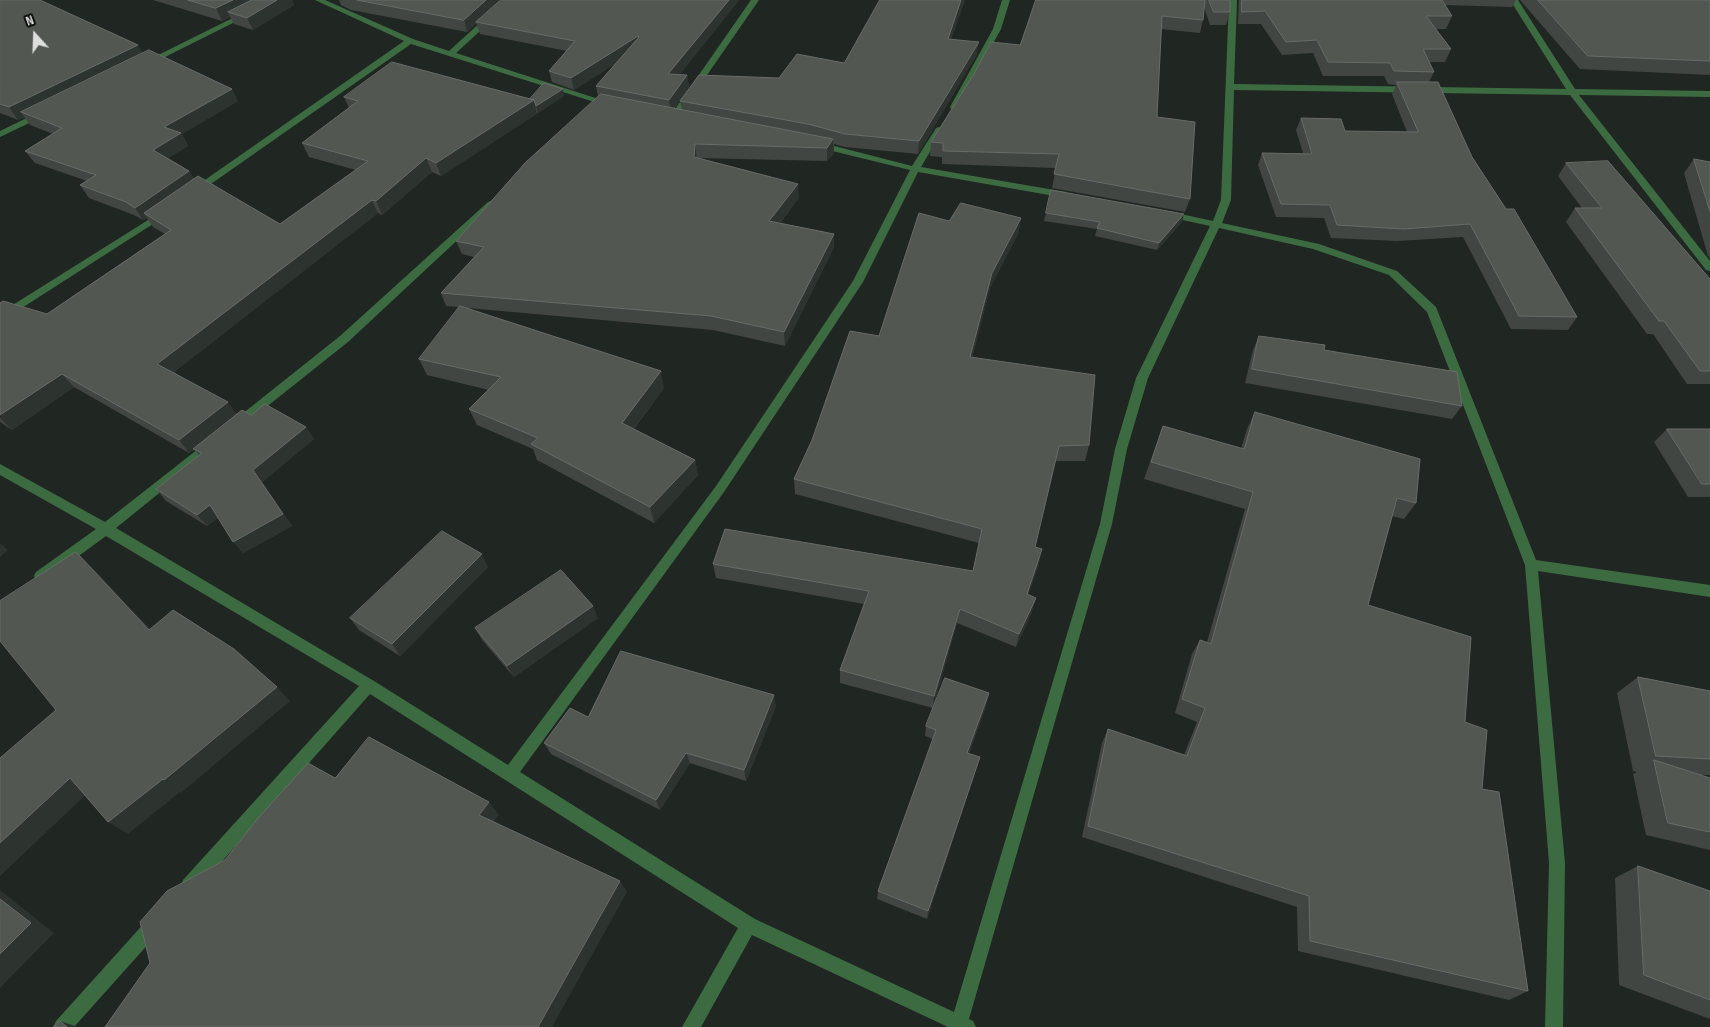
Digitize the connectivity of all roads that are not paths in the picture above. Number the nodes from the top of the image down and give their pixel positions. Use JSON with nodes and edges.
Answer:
{"nodes":[{"id":1,"x":274,"y":0,"type":"edge"},
{"id":2,"x":319,"y":0,"type":"edge"},
{"id":3,"x":510,"y":0,"type":"edge"},
{"id":4,"x":755,"y":0,"type":"edge"},
{"id":5,"x":1006,"y":0,"type":"edge"},
{"id":6,"x":1233,"y":0,"type":"edge"},
{"id":7,"x":1514,"y":0,"type":"edge"},
{"id":8,"x":410,"y":41,"type":"junction"},
{"id":9,"x":450,"y":54,"type":"junction"},
{"id":10,"x":142,"y":65,"type":"edge"},
{"id":11,"x":1231,"y":87,"type":"junction"},
{"id":12,"x":1573,"y":93,"type":"junction"},
{"id":13,"x":1710,"y":94,"type":"edge"},
{"id":14,"x":620,"y":106,"type":"edge"},
{"id":15,"x":53,"y":108,"type":"edge"},
{"id":16,"x":675,"y":115,"type":"edge"},
{"id":17,"x":0,"y":134,"type":"edge"},
{"id":18,"x":808,"y":142,"type":"edge"},
{"id":19,"x":915,"y":169,"type":"junction"},
{"id":20,"x":190,"y":194,"type":"edge"},
{"id":21,"x":498,"y":197,"type":"edge"},
{"id":22,"x":1080,"y":198,"type":"edge"},
{"id":23,"x":174,"y":206,"type":"edge"},
{"id":24,"x":1156,"y":211,"type":"edge"},
{"id":25,"x":1216,"y":225,"type":"junction"},
{"id":26,"x":1710,"y":268,"type":"edge"},
{"id":27,"x":0,"y":318,"type":"edge"},
{"id":28,"x":0,"y":470,"type":"edge"},
{"id":29,"x":106,"y":529,"type":"junction"},
{"id":30,"x":1532,"y":564,"type":"junction"},
{"id":31,"x":30,"y":583,"type":"edge"},
{"id":32,"x":1710,"y":591,"type":"edge"},
{"id":33,"x":369,"y":685,"type":"junction"},
{"id":34,"x":510,"y":774,"type":"junction"},
{"id":35,"x":175,"y":900,"type":"edge"},
{"id":36,"x":162,"y":915,"type":"edge"},
{"id":37,"x":749,"y":925,"type":"junction"},
{"id":38,"x":963,"y":1025,"type":"edge"},
{"id":39,"x":62,"y":1027,"type":"edge"},
{"id":40,"x":692,"y":1027,"type":"edge"},
{"id":41,"x":1554,"y":1027,"type":"edge"}],
"edges":[{"from":1,"to":10,"type":"street"},
{"from":2,"to":8,"type":"street"},
{"from":3,"to":9,"type":"street"},
{"from":4,"to":16,"type":"street"},
{"from":5,"to":19,"type":"street"},
{"from":6,"to":11,"type":"street"},
{"from":7,"to":12,"type":"street"},
{"from":8,"to":9,"type":"street"},
{"from":8,"to":20,"type":"street"},
{"from":9,"to":14,"type":"street"},
{"from":11,"to":12,"type":"street"},
{"from":11,"to":25,"type":"street"},
{"from":12,"to":13,"type":"street"},
{"from":12,"to":26,"type":"street"},
{"from":15,"to":17,"type":"street"},
{"from":18,"to":19,"type":"street"},
{"from":19,"to":22,"type":"street"},
{"from":19,"to":34,"type":"street"},
{"from":21,"to":29,"type":"street"},
{"from":23,"to":27,"type":"street"},
{"from":24,"to":25,"type":"street"},
{"from":25,"to":30,"type":"street"},
{"from":25,"to":38,"type":"street"},
{"from":28,"to":29,"type":"street"},
{"from":29,"to":31,"type":"street"},
{"from":29,"to":33,"type":"street"},
{"from":30,"to":32,"type":"street"},
{"from":30,"to":41,"type":"street"},
{"from":33,"to":34,"type":"street"},
{"from":33,"to":35,"type":"street"},
{"from":34,"to":37,"type":"street"},
{"from":36,"to":39,"type":"street"},
{"from":37,"to":38,"type":"street"},
{"from":37,"to":40,"type":"street"}]}
